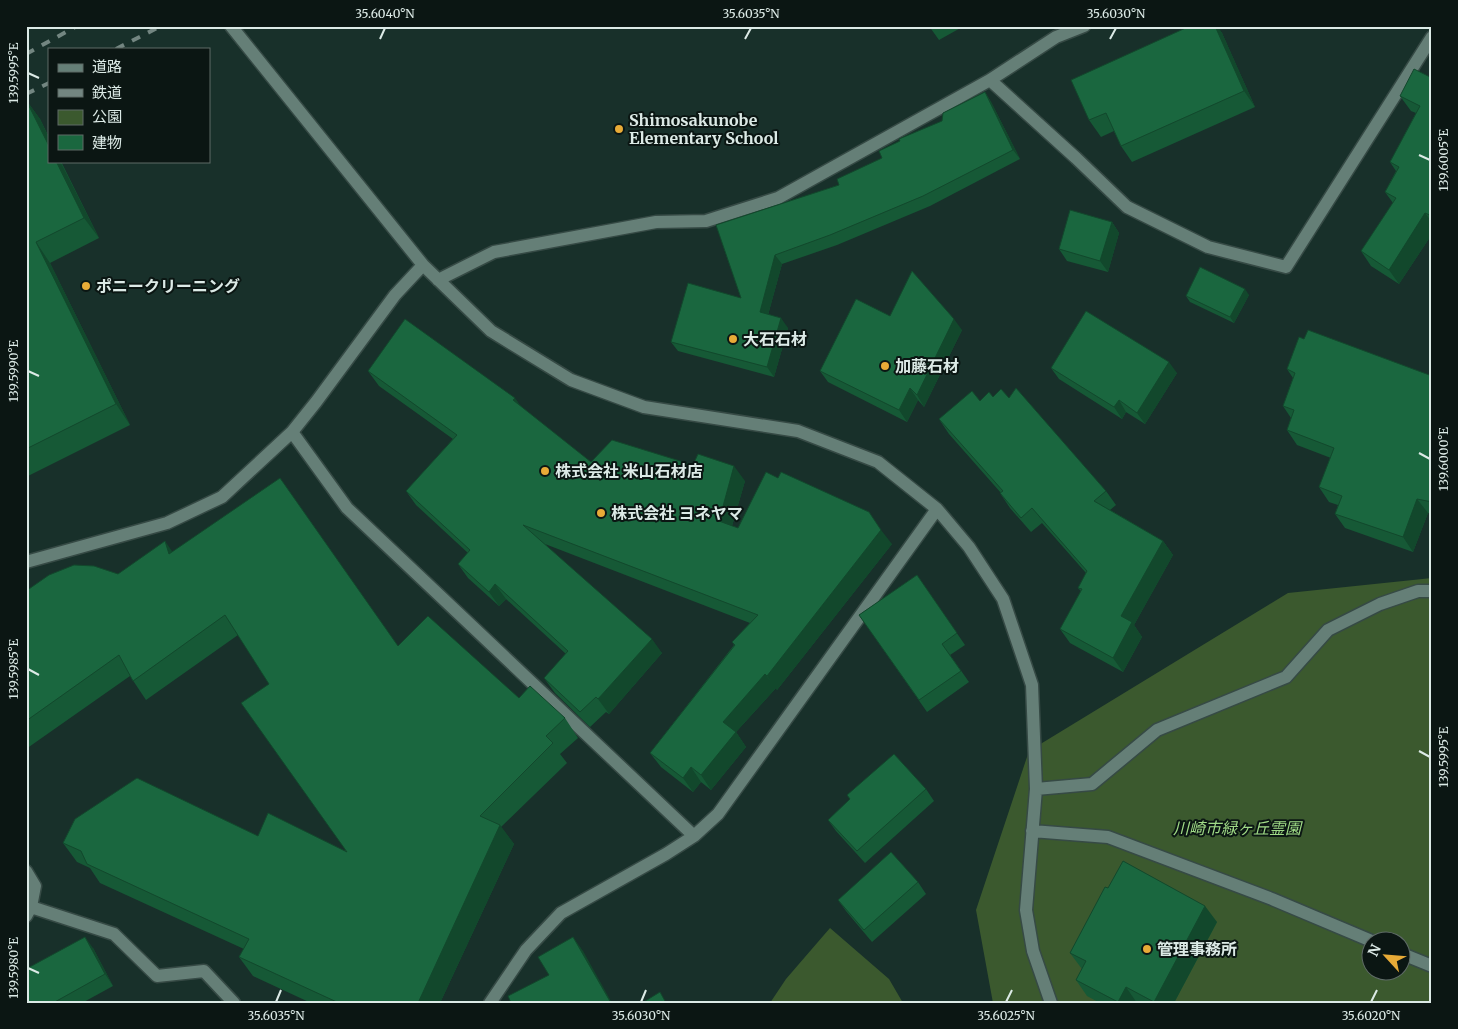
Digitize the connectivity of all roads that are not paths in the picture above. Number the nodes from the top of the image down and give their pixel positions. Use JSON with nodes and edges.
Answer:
{"nodes":[{"id":1,"x":231,"y":26,"type":"edge"},
{"id":2,"x":1084,"y":26,"type":"edge"},
{"id":3,"x":1432,"y":37,"type":"edge"},
{"id":4,"x":990,"y":80,"type":"junction"},
{"id":5,"x":423,"y":265,"type":"junction"},
{"id":6,"x":438,"y":280,"type":"junction"},
{"id":7,"x":292,"y":432,"type":"junction"},
{"id":8,"x":937,"y":509,"type":"junction"},
{"id":9,"x":26,"y":562,"type":"edge"},
{"id":10,"x":1432,"y":592,"type":"edge"},
{"id":11,"x":1036,"y":789,"type":"junction"},
{"id":12,"x":1032,"y":831,"type":"junction"},
{"id":13,"x":694,"y":836,"type":"junction"},
{"id":14,"x":26,"y":871,"type":"edge"},
{"id":15,"x":28,"y":911,"type":"edge"},
{"id":16,"x":1360,"y":936,"type":"edge"},
{"id":17,"x":1410,"y":957,"type":"edge"},
{"id":18,"x":1432,"y":966,"type":"edge"},
{"id":19,"x":234,"y":1003,"type":"edge"},
{"id":20,"x":490,"y":1003,"type":"edge"},
{"id":21,"x":1051,"y":1003,"type":"edge"}],
"edges":[{"from":1,"to":5,"type":"street"},
{"from":2,"to":4,"type":"street"},
{"from":3,"to":4,"type":"street"},
{"from":4,"to":6,"type":"street"},
{"from":5,"to":6,"type":"street"},
{"from":5,"to":7,"type":"street"},
{"from":6,"to":8,"type":"street"},
{"from":7,"to":9,"type":"street"},
{"from":7,"to":13,"type":"street"},
{"from":8,"to":11,"type":"street"},
{"from":8,"to":13,"type":"street"},
{"from":10,"to":11,"type":"street"},
{"from":11,"to":12,"type":"street"},
{"from":12,"to":16,"type":"street"},
{"from":12,"to":21,"type":"street"},
{"from":13,"to":20,"type":"street"},
{"from":14,"to":15,"type":"street"},
{"from":15,"to":19,"type":"street"},
{"from":17,"to":18,"type":"street"}]}
